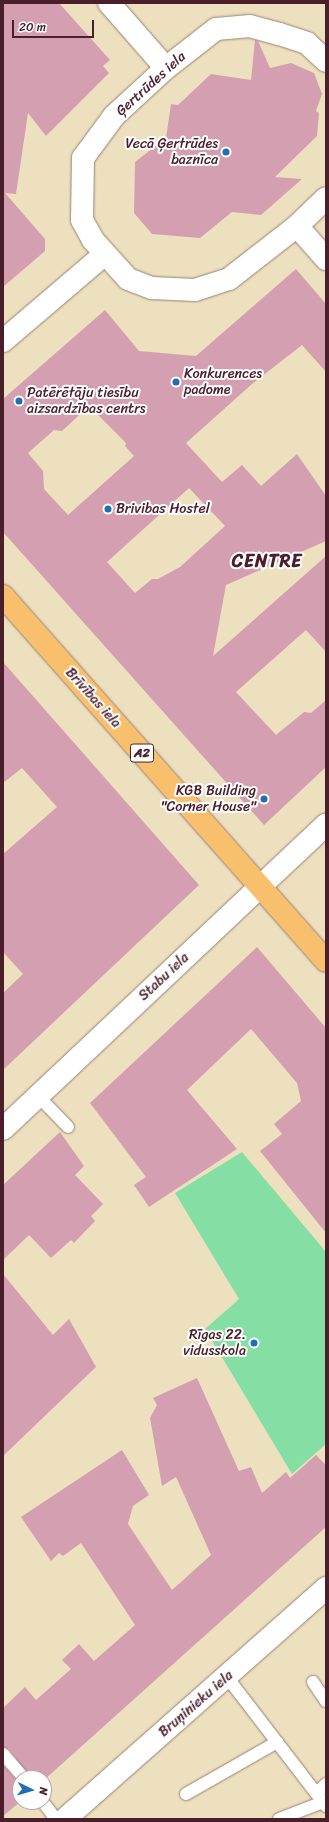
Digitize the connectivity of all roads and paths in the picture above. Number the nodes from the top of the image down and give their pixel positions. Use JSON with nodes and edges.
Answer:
{"nodes":[{"id":1,"x":109,"y":3,"type":"edge"},
{"id":2,"x":326,"y":61,"type":"edge"},
{"id":3,"x":166,"y":68,"type":"junction"},
{"id":4,"x":326,"y":198,"type":"edge"},
{"id":5,"x":297,"y":226,"type":"junction"},
{"id":6,"x":105,"y":254,"type":"junction"},
{"id":7,"x":326,"y":259,"type":"edge"},
{"id":8,"x":3,"y":341,"type":"edge"},
{"id":9,"x":3,"y":596,"type":"edge"},
{"id":10,"x":326,"y":825,"type":"edge"},
{"id":11,"x":260,"y":886,"type":"junction"},
{"id":12,"x":326,"y":961,"type":"edge"},
{"id":13,"x":38,"y":1096,"type":"junction"},
{"id":14,"x":68,"y":1127,"type":"dead end"},
{"id":15,"x":3,"y":1130,"type":"edge"},
{"id":16,"x":326,"y":1588,"type":"edge"},
{"id":17,"x":227,"y":1677,"type":"junction"},
{"id":18,"x":313,"y":1682,"type":"dead end"},
{"id":19,"x":326,"y":1701,"type":"edge"},
{"id":20,"x":277,"y":1742,"type":"junction"},
{"id":21,"x":3,"y":1754,"type":"edge"},
{"id":22,"x":17,"y":1770,"type":"edge"},
{"id":23,"x":326,"y":1784,"type":"edge"},
{"id":24,"x":186,"y":1794,"type":"dead end"},
{"id":25,"x":322,"y":1800,"type":"edge"},
{"id":26,"x":49,"y":1810,"type":"edge"},
{"id":27,"x":56,"y":1819,"type":"edge"},
{"id":28,"x":65,"y":1819,"type":"edge"},
{"id":29,"x":279,"y":1819,"type":"edge"}],
"edges":[{"from":1,"to":3,"type":"street"},
{"from":2,"to":3,"type":"street","name":"Ģertrūdes iela"},
{"from":3,"to":6,"type":"street","name":"Ģertrūdes iela"},
{"from":4,"to":5,"type":"street","name":"Ģertrūdes iela"},
{"from":5,"to":6,"type":"street","name":"Ģertrūdes iela"},
{"from":5,"to":7,"type":"street"},
{"from":6,"to":8,"type":"street"},
{"from":9,"to":11,"type":"highway","name":"Brīvības iela","number":"A2"},
{"from":10,"to":11,"type":"street","name":"Stabu iela"},
{"from":11,"to":12,"type":"highway","name":"Brīvības iela","number":"A2"},
{"from":11,"to":13,"type":"street","name":"Stabu iela"},
{"from":13,"to":14,"type":"lane"},
{"from":13,"to":15,"type":"street","name":"Stabu iela"},
{"from":16,"to":17,"type":"street","name":"Bruņinieku iela"},
{"from":17,"to":20,"type":"lane"},
{"from":17,"to":28,"type":"street","name":"Bruņinieku iela"},
{"from":18,"to":19,"type":"lane"},
{"from":20,"to":24,"type":"lane"},
{"from":20,"to":25,"type":"lane"},
{"from":21,"to":22,"type":"lane"},
{"from":23,"to":25,"type":"lane"},
{"from":25,"to":29,"type":"lane"},
{"from":26,"to":27,"type":"lane"}]}
